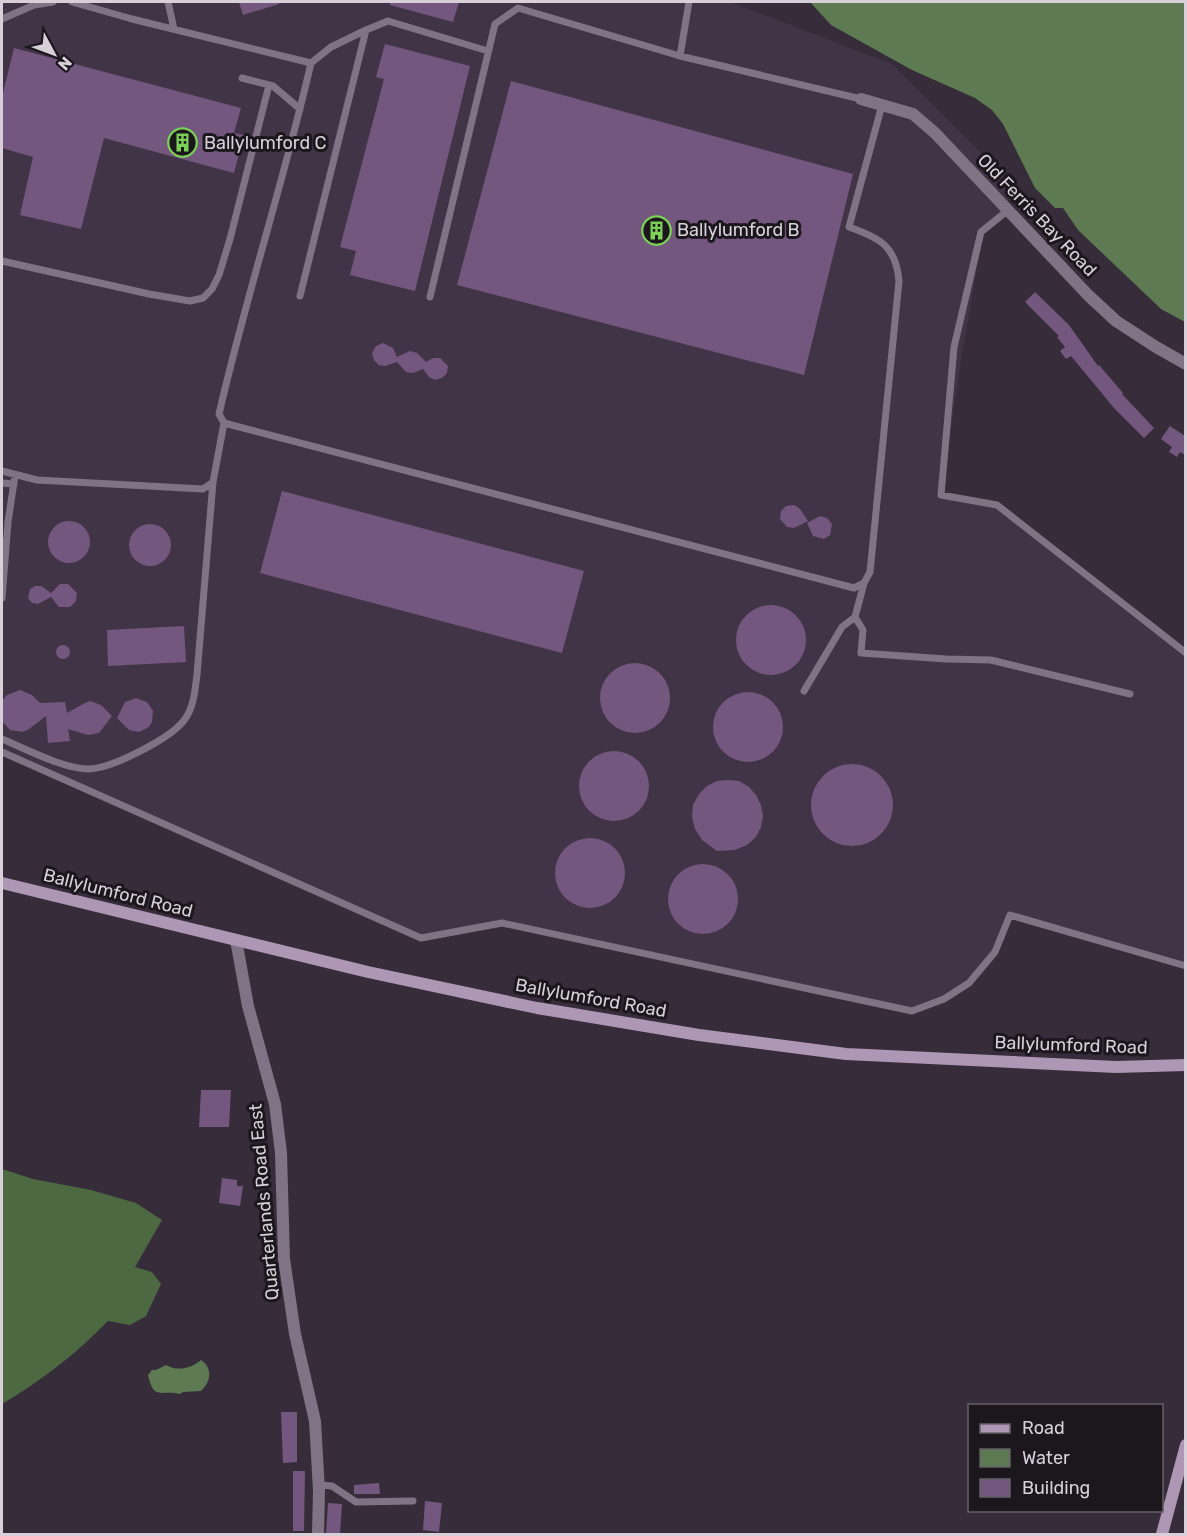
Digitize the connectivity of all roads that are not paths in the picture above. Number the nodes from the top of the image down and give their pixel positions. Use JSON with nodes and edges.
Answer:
{"nodes":[{"id":1,"x":53,"y":2,"type":"edge"},
{"id":2,"x":72,"y":2,"type":"edge"},
{"id":3,"x":168,"y":2,"type":"edge"},
{"id":4,"x":689,"y":2,"type":"edge"},
{"id":5,"x":2,"y":19,"type":"edge"},
{"id":6,"x":174,"y":29,"type":"junction"},
{"id":7,"x":366,"y":30,"type":"junction"},
{"id":8,"x":488,"y":51,"type":"junction"},
{"id":9,"x":680,"y":56,"type":"junction"},
{"id":10,"x":311,"y":63,"type":"junction"},
{"id":11,"x":242,"y":78,"type":"dead end"},
{"id":12,"x":269,"y":85,"type":"junction"},
{"id":13,"x":861,"y":99,"type":"joint"},
{"id":14,"x":882,"y":105,"type":"junction"},
{"id":15,"x":300,"y":109,"type":"junction"},
{"id":16,"x":1007,"y":211,"type":"junction"},
{"id":17,"x":2,"y":261,"type":"edge"},
{"id":18,"x":300,"y":296,"type":"dead end"},
{"id":19,"x":430,"y":297,"type":"dead end"},
{"id":20,"x":1185,"y":364,"type":"edge"},
{"id":21,"x":224,"y":423,"type":"junction"},
{"id":22,"x":2,"y":471,"type":"edge"},
{"id":23,"x":15,"y":474,"type":"junction"},
{"id":24,"x":213,"y":482,"type":"junction"},
{"id":25,"x":2,"y":483,"type":"edge"},
{"id":26,"x":14,"y":484,"type":"junction"},
{"id":27,"x":864,"y":583,"type":"junction"},
{"id":28,"x":2,"y":598,"type":"edge"},
{"id":29,"x":855,"y":617,"type":"junction"},
{"id":30,"x":1185,"y":653,"type":"edge"},
{"id":31,"x":804,"y":691,"type":"dead end"},
{"id":32,"x":1130,"y":694,"type":"dead end"},
{"id":33,"x":2,"y":739,"type":"edge"},
{"id":34,"x":2,"y":752,"type":"edge"},
{"id":35,"x":2,"y":883,"type":"edge"},
{"id":36,"x":236,"y":940,"type":"junction"},
{"id":37,"x":1185,"y":966,"type":"edge"},
{"id":38,"x":1185,"y":1065,"type":"edge"},
{"id":39,"x":1185,"y":1445,"type":"edge"},
{"id":40,"x":319,"y":1485,"type":"junction"},
{"id":41,"x":413,"y":1501,"type":"dead end"},
{"id":42,"x":318,"y":1534,"type":"edge"},
{"id":43,"x":1162,"y":1534,"type":"edge"}],
"edges":[{"from":1,"to":5,"type":"lane"},
{"from":2,"to":6,"type":"lane"},
{"from":3,"to":6,"type":"lane"},
{"from":4,"to":9,"type":"lane"},
{"from":6,"to":10,"type":"lane"},
{"from":7,"to":8,"type":"lane"},
{"from":7,"to":10,"type":"lane"},
{"from":7,"to":18,"type":"lane"},
{"from":8,"to":9,"type":"lane"},
{"from":8,"to":19,"type":"lane"},
{"from":9,"to":13,"type":"lane"},
{"from":10,"to":15,"type":"lane"},
{"from":11,"to":12,"type":"lane"},
{"from":12,"to":15,"type":"lane"},
{"from":12,"to":17,"type":"lane"},
{"from":13,"to":14,"type":"street","name":"Old Ferris Bay Road"},
{"from":14,"to":16,"type":"street","name":"Old Ferris Bay Road"},
{"from":14,"to":27,"type":"lane"},
{"from":15,"to":21,"type":"lane"},
{"from":16,"to":20,"type":"street","name":"Old Ferris Bay Road"},
{"from":16,"to":30,"type":"lane"},
{"from":21,"to":24,"type":"lane"},
{"from":21,"to":27,"type":"lane"},
{"from":22,"to":23,"type":"lane"},
{"from":23,"to":24,"type":"lane"},
{"from":23,"to":26,"type":"lane"},
{"from":24,"to":33,"type":"lane"},
{"from":25,"to":26,"type":"lane"},
{"from":26,"to":28,"type":"lane"},
{"from":27,"to":29,"type":"lane"},
{"from":29,"to":31,"type":"lane"},
{"from":29,"to":32,"type":"lane"},
{"from":34,"to":37,"type":"lane"},
{"from":35,"to":36,"type":"main road","name":"Ballylumford Road"},
{"from":36,"to":38,"type":"main road","name":"Ballylumford Road"},
{"from":36,"to":40,"type":"street","name":"Quarterlands Road East"},
{"from":39,"to":43,"type":"main road"},
{"from":40,"to":41,"type":"lane"},
{"from":40,"to":42,"type":"street","name":"Quarterlands Road East"}]}
